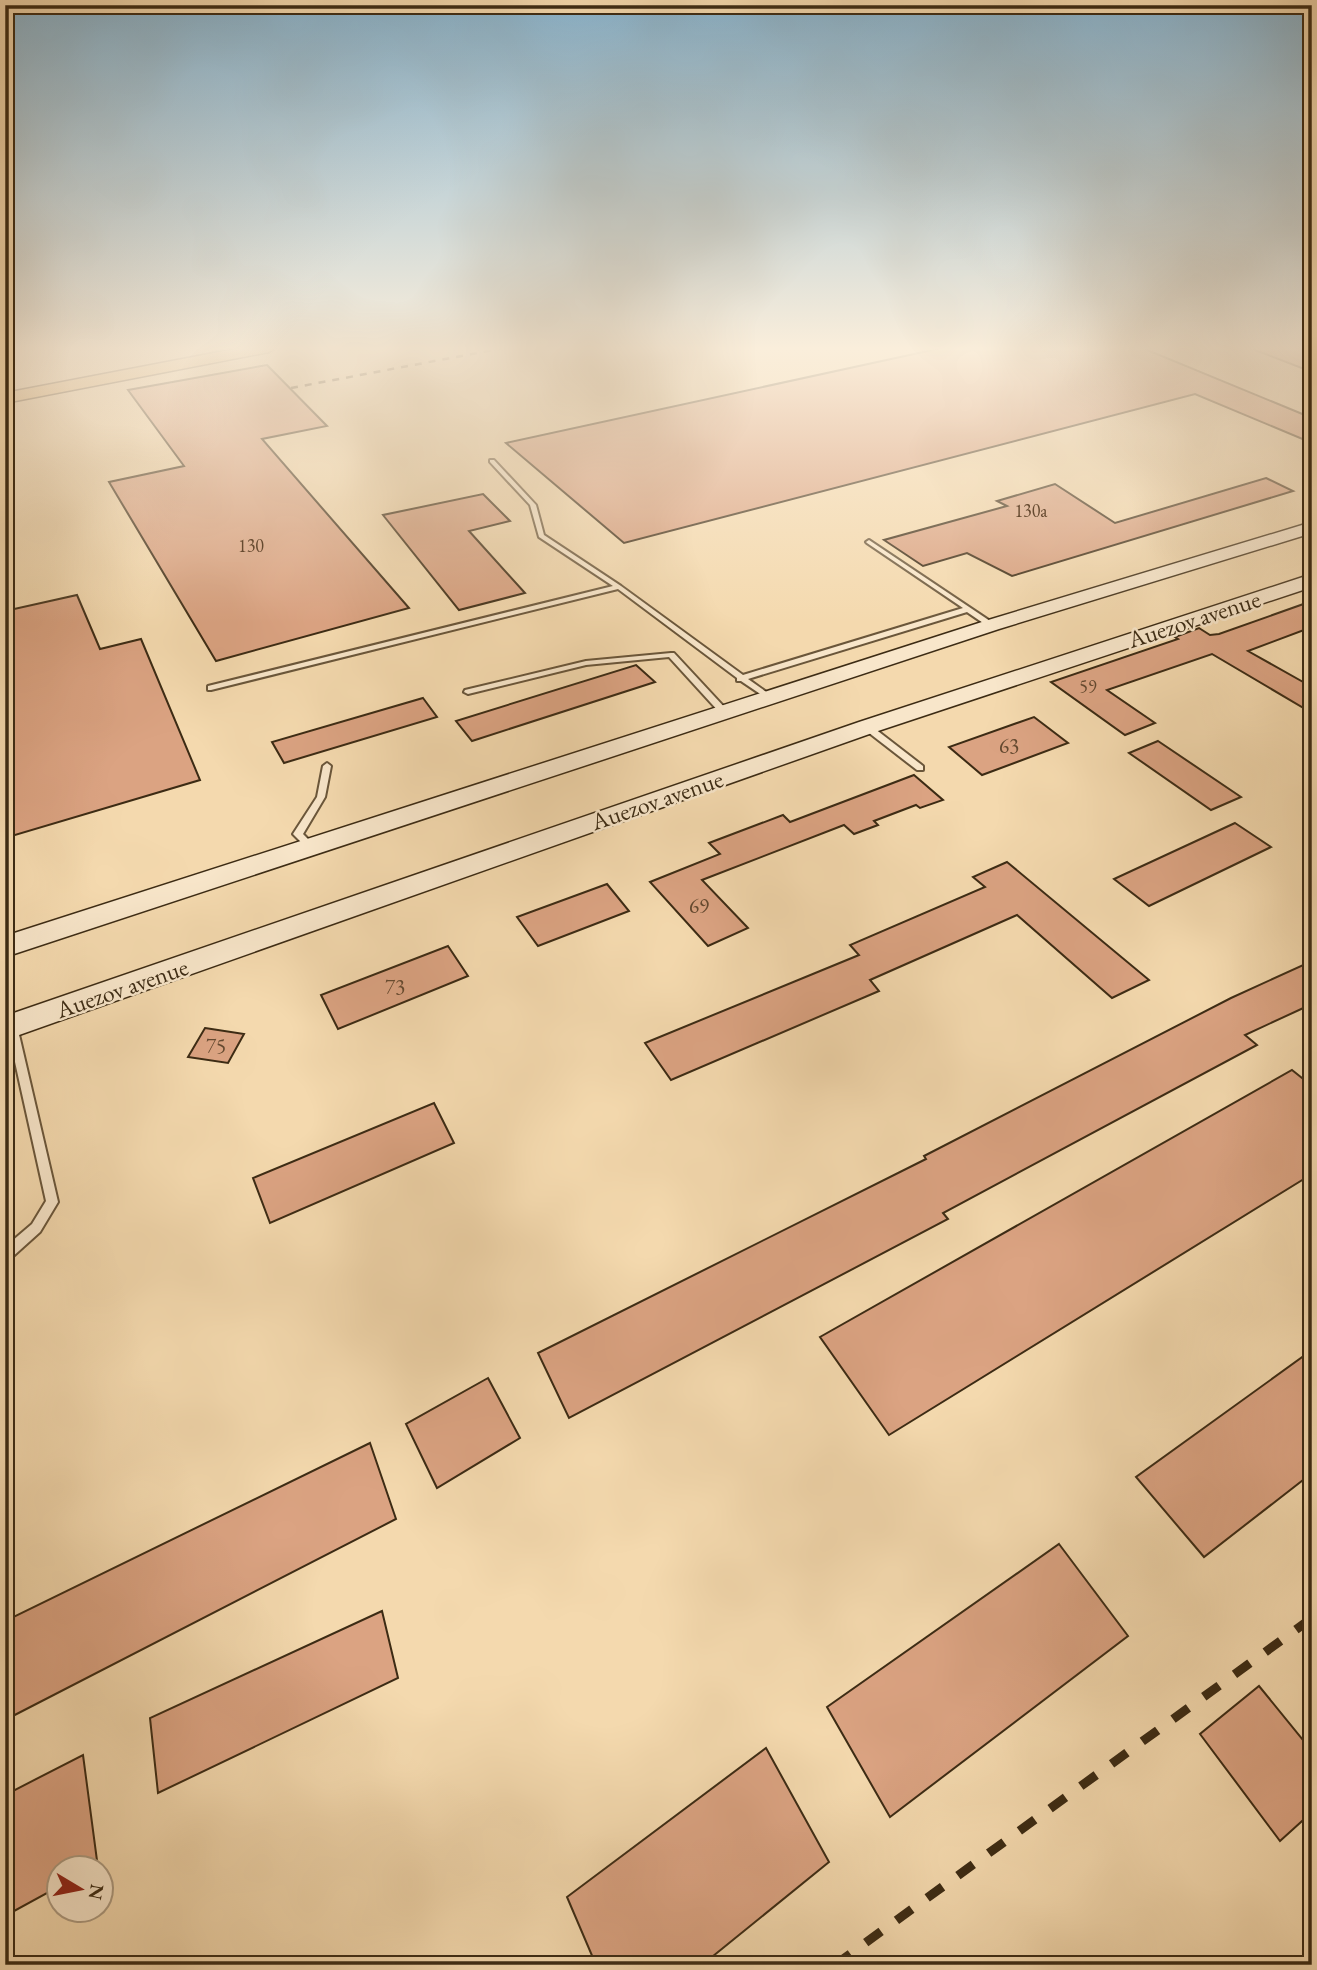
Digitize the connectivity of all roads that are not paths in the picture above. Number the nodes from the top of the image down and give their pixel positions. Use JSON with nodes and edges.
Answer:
{"nodes":[{"id":1,"x":492,"y":461,"type":"dead end"},
{"id":2,"x":1312,"y":527,"type":"edge"},
{"id":3,"x":869,"y":542,"type":"dead end"},
{"id":4,"x":1312,"y":580,"type":"edge"},
{"id":5,"x":619,"y":587,"type":"junction"},
{"id":6,"x":968,"y":609,"type":"junction"},
{"id":7,"x":992,"y":625,"type":"junction"},
{"id":8,"x":740,"y":678,"type":"junction"},
{"id":9,"x":211,"y":688,"type":"dead end"},
{"id":10,"x":468,"y":692,"type":"dead end"},
{"id":11,"x":769,"y":698,"type":"junction"},
{"id":12,"x":724,"y":712,"type":"junction"},
{"id":13,"x":867,"y":727,"type":"junction"},
{"id":14,"x":327,"y":766,"type":"dead end"},
{"id":15,"x":920,"y":768,"type":"dead end"},
{"id":16,"x":311,"y":847,"type":"junction"},
{"id":17,"x":5,"y":947,"type":"edge"},
{"id":18,"x":9,"y":1027,"type":"edge"},
{"id":19,"x":5,"y":1255,"type":"edge"}],
"edges":[{"from":1,"to":5,"type":"lane"},
{"from":2,"to":7,"type":"main road"},
{"from":3,"to":6,"type":"lane"},
{"from":4,"to":13,"type":"main road","name":"Auezov avenue"},
{"from":5,"to":8,"type":"lane"},
{"from":5,"to":9,"type":"lane"},
{"from":6,"to":7,"type":"lane"},
{"from":6,"to":8,"type":"lane"},
{"from":7,"to":11,"type":"main road"},
{"from":8,"to":11,"type":"lane"},
{"from":10,"to":12,"type":"lane"},
{"from":11,"to":12,"type":"main road"},
{"from":12,"to":16,"type":"main road"},
{"from":13,"to":15,"type":"lane"},
{"from":13,"to":18,"type":"main road","name":"Auezov avenue"},
{"from":14,"to":16,"type":"lane"},
{"from":16,"to":17,"type":"main road"},
{"from":18,"to":19,"type":"lane"}]}
